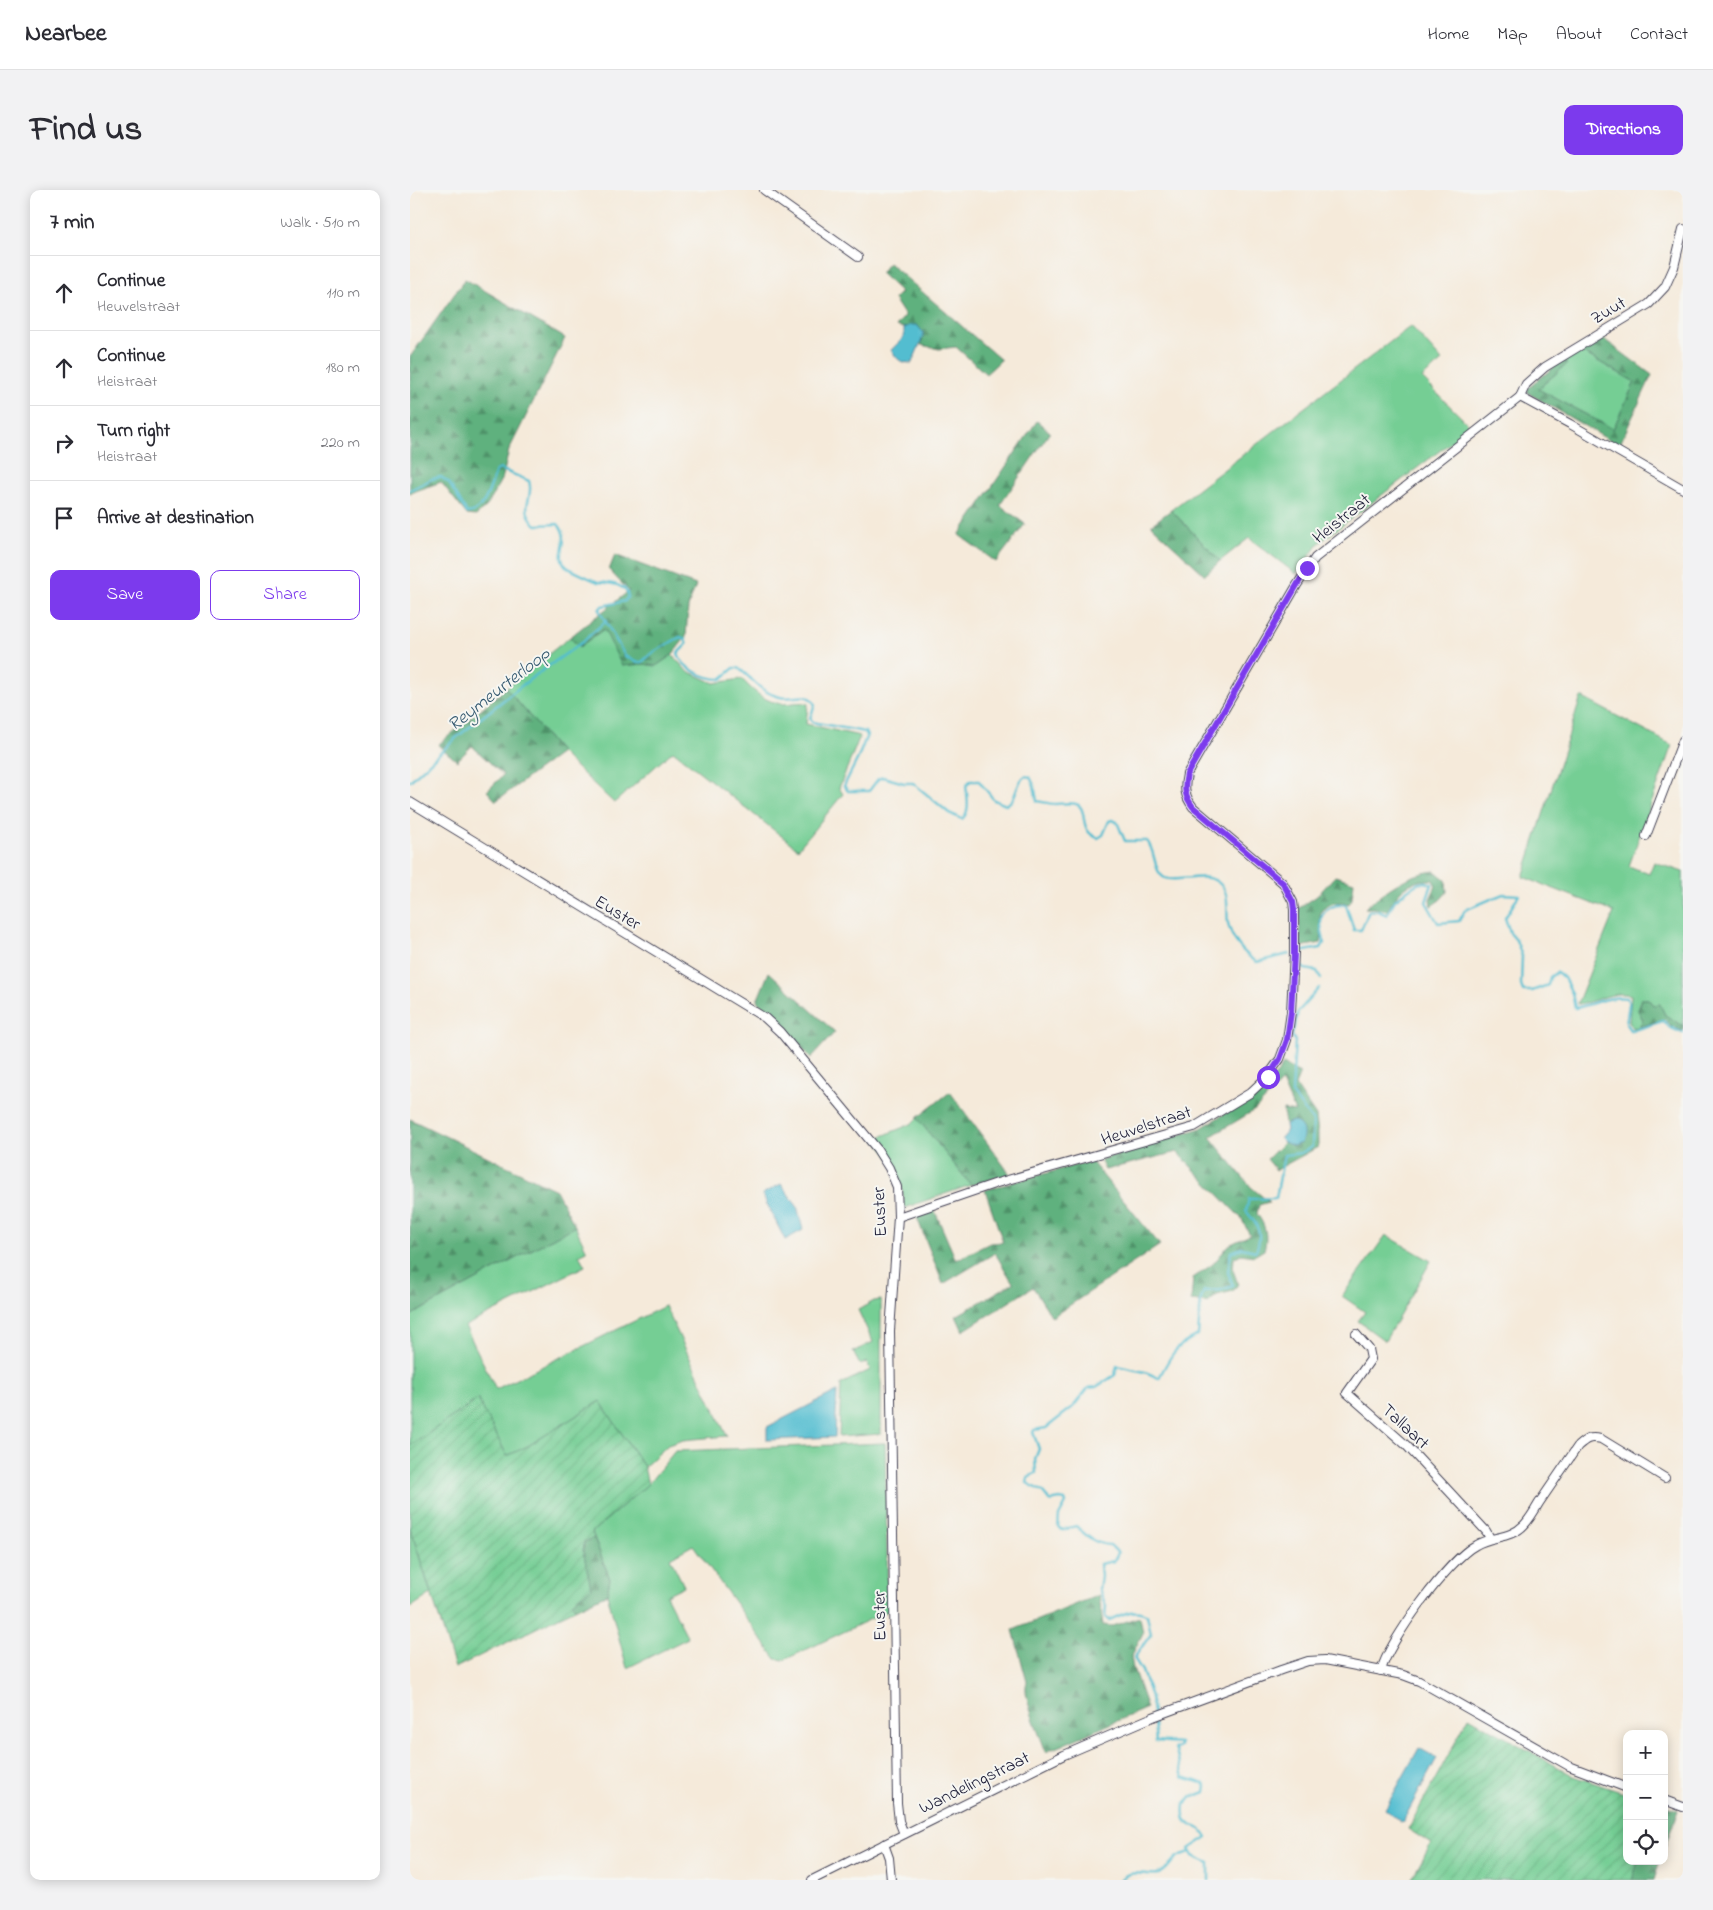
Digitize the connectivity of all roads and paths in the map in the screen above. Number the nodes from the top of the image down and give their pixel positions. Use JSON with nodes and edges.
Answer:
{"nodes":[{"id":1,"x":764,"y":190,"type":"edge"},
{"id":2,"x":1683,"y":229,"type":"edge"},
{"id":3,"x":858,"y":257,"type":"dead end"},
{"id":4,"x":1520,"y":397,"type":"junction"},
{"id":5,"x":1683,"y":490,"type":"edge"},
{"id":6,"x":1683,"y":740,"type":"edge"},
{"id":7,"x":410,"y":802,"type":"edge"},
{"id":8,"x":1646,"y":836,"type":"dead end"},
{"id":9,"x":1294,"y":953,"type":"joint"},
{"id":10,"x":898,"y":1217,"type":"junction"},
{"id":11,"x":1356,"y":1334,"type":"dead end"},
{"id":12,"x":1665,"y":1478,"type":"dead end"},
{"id":13,"x":1490,"y":1538,"type":"junction"},
{"id":14,"x":1381,"y":1671,"type":"junction"},
{"id":15,"x":1623,"y":1786,"type":"edge"},
{"id":16,"x":1668,"y":1801,"type":"edge"},
{"id":17,"x":1683,"y":1807,"type":"edge"},
{"id":18,"x":904,"y":1834,"type":"junction"},
{"id":19,"x":884,"y":1844,"type":"junction"},
{"id":20,"x":812,"y":1880,"type":"edge"},
{"id":21,"x":891,"y":1880,"type":"edge"}],
"edges":[{"from":1,"to":3,"type":"street"},
{"from":2,"to":4,"type":"street","name":"Zuut"},
{"from":4,"to":5,"type":"street"},
{"from":4,"to":9,"type":"street","name":"Heistraat"},
{"from":6,"to":8,"type":"street"},
{"from":7,"to":10,"type":"street","name":"Euster"},
{"from":9,"to":10,"type":"street","name":"Heuvelstraat"},
{"from":10,"to":18,"type":"street","name":"Euster"},
{"from":11,"to":13,"type":"street","name":"Tallaart"},
{"from":12,"to":13,"type":"street"},
{"from":13,"to":14,"type":"street"},
{"from":14,"to":15,"type":"street"},
{"from":14,"to":18,"type":"street","name":"Wandelingstraat"},
{"from":16,"to":17,"type":"street"},
{"from":18,"to":19,"type":"street","name":"Wandelingstraat"},
{"from":19,"to":20,"type":"street","name":"Wandelingstraat"},
{"from":19,"to":21,"type":"street"}]}
